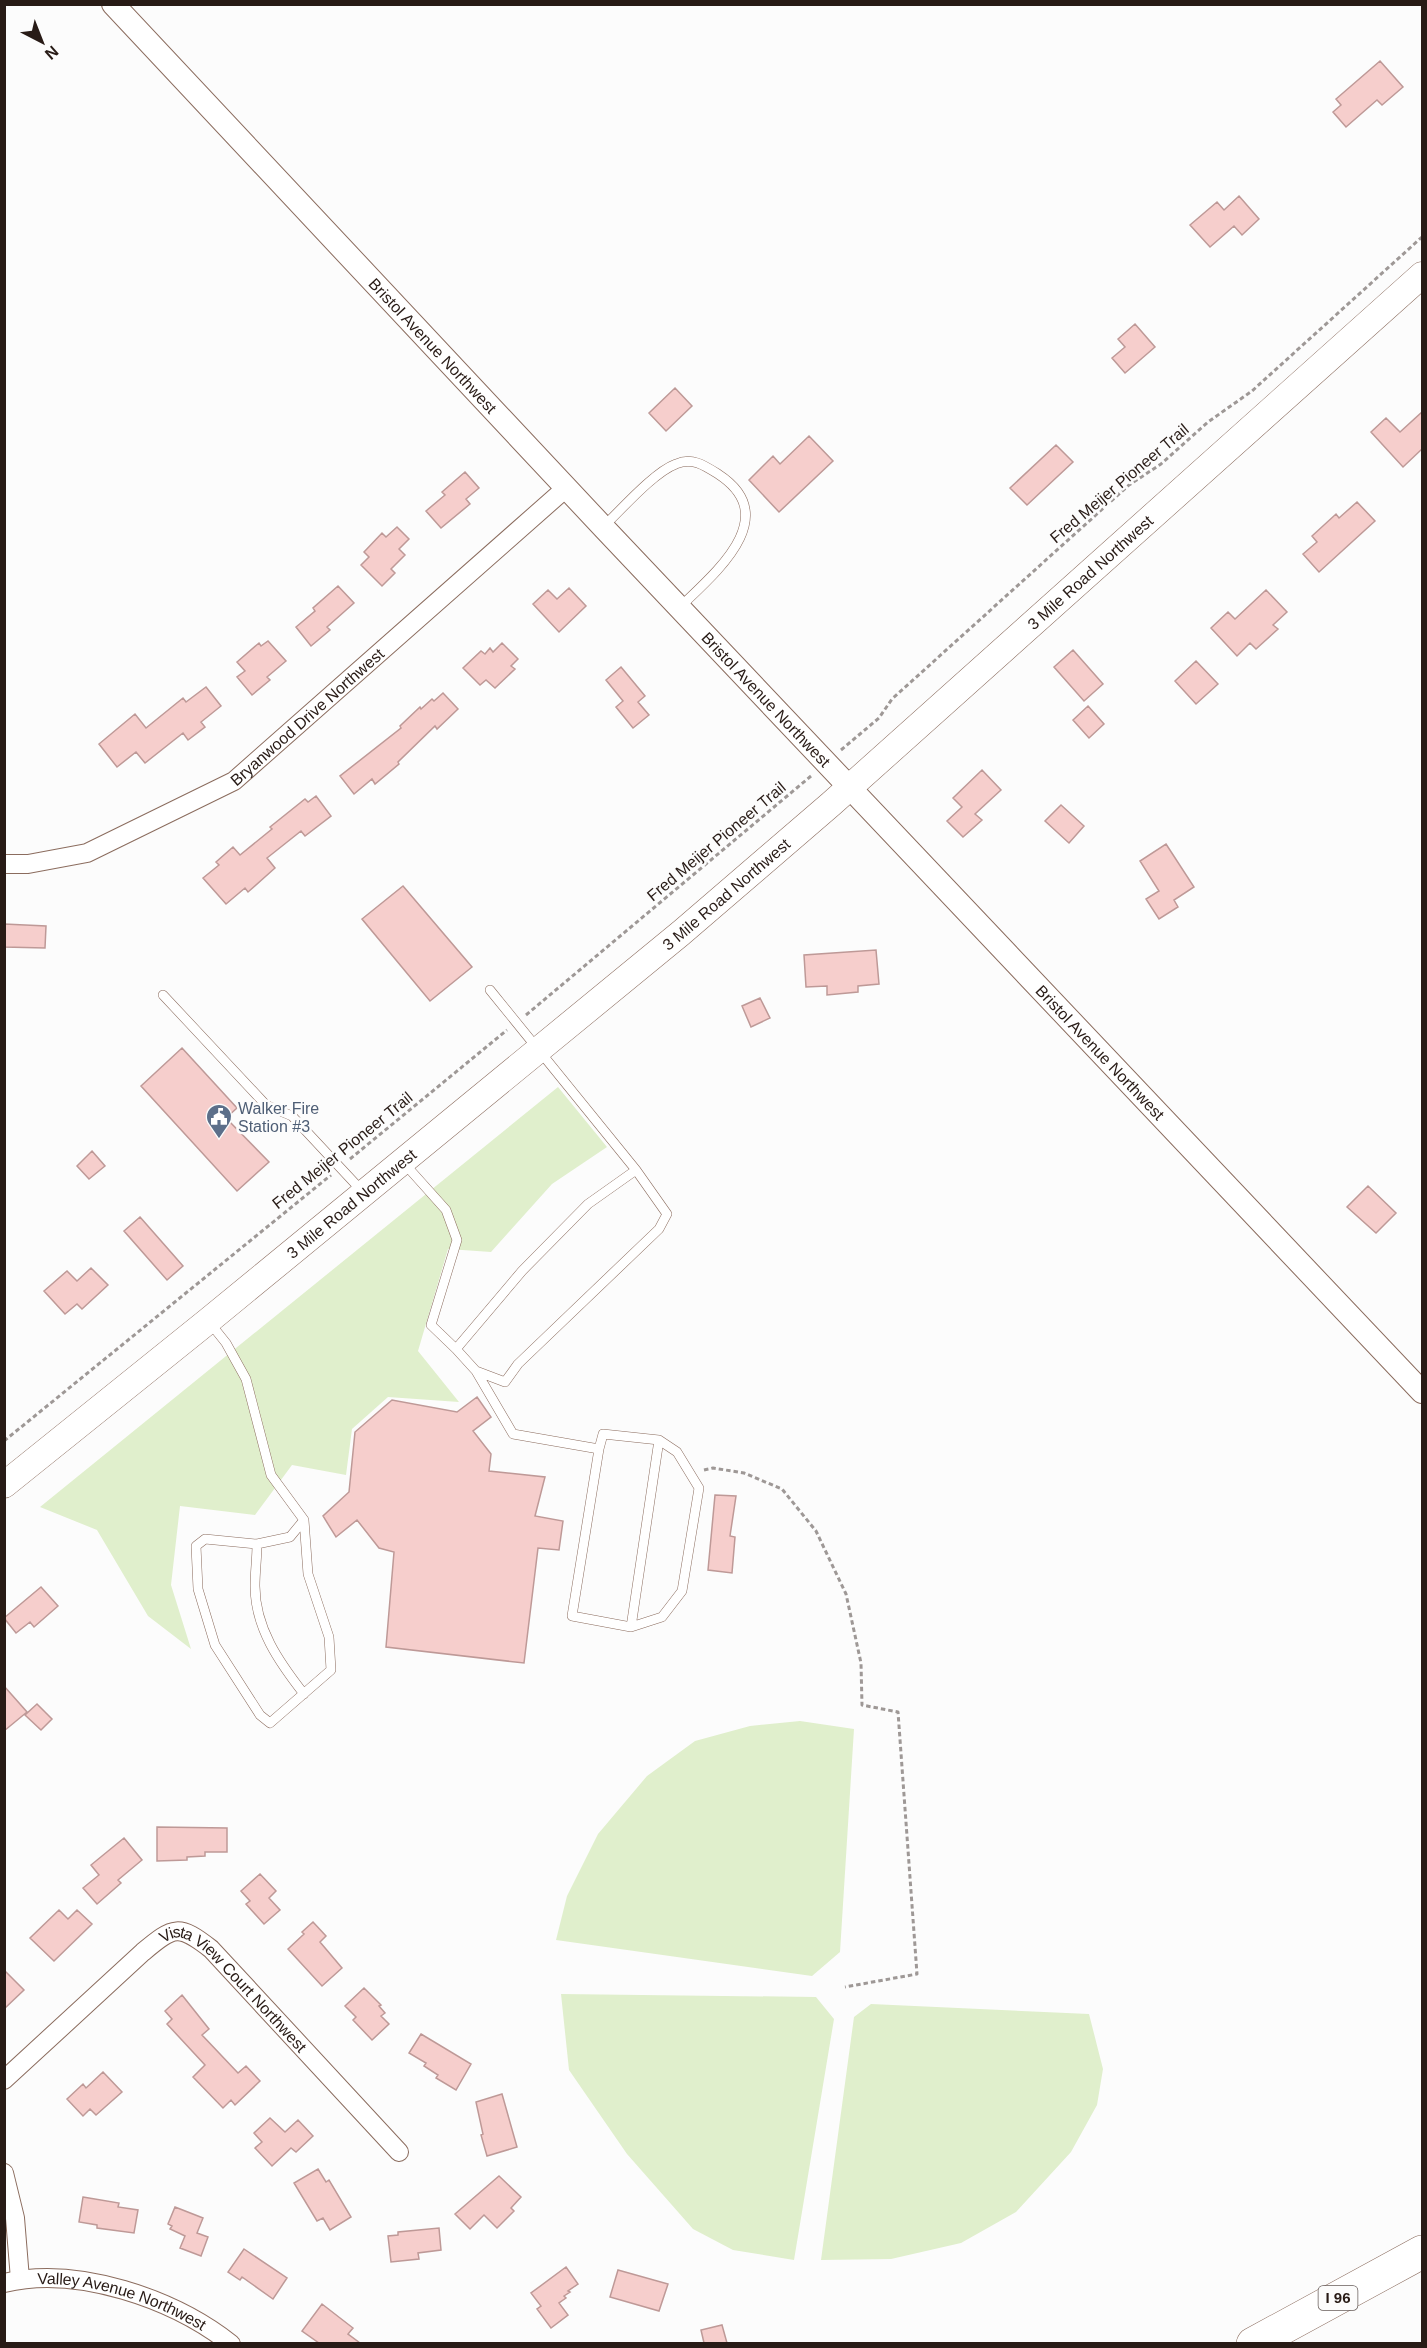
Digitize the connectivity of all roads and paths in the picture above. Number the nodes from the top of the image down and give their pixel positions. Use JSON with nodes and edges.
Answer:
{"nodes":[{"id":1,"x":113,"y":4,"type":"edge"},
{"id":2,"x":1422,"y":237,"type":"edge"},
{"id":3,"x":1422,"y":275,"type":"edge"},
{"id":4,"x":566,"y":488,"type":"junction"},
{"id":5,"x":603,"y":527,"type":"junction"},
{"id":6,"x":679,"y":608,"type":"junction"},
{"id":7,"x":825,"y":763,"type":"junction"},
{"id":8,"x":849,"y":787,"type":"junction"},
{"id":9,"x":4,"y":864,"type":"edge"},
{"id":10,"x":490,"y":990,"type":"dead end"},
{"id":11,"x":163,"y":995,"type":"dead end"},
{"id":12,"x":516,"y":1023,"type":"junction"},
{"id":13,"x":538,"y":1050,"type":"junction"},
{"id":14,"x":403,"y":1162,"type":"junction"},
{"id":15,"x":340,"y":1167,"type":"junction"},
{"id":16,"x":636,"y":1170,"type":"junction"},
{"id":17,"x":364,"y":1193,"type":"junction"},
{"id":18,"x":208,"y":1321,"type":"junction"},
{"id":19,"x":456,"y":1349,"type":"junction"},
{"id":20,"x":476,"y":1371,"type":"junction"},
{"id":21,"x":1422,"y":1392,"type":"edge"},
{"id":22,"x":659,"y":1440,"type":"junction"},
{"id":23,"x":4,"y":1441,"type":"edge"},
{"id":24,"x":599,"y":1449,"type":"junction"},
{"id":25,"x":691,"y":1474,"type":"junction"},
{"id":26,"x":4,"y":1485,"type":"edge"},
{"id":27,"x":304,"y":1521,"type":"junction"},
{"id":28,"x":257,"y":1544,"type":"junction"},
{"id":29,"x":631,"y":1627,"type":"junction"},
{"id":30,"x":304,"y":1694,"type":"junction"},
{"id":31,"x":845,"y":1987,"type":"dead end"},
{"id":32,"x":4,"y":2080,"type":"edge"},
{"id":33,"x":399,"y":2152,"type":"dead end"},
{"id":34,"x":4,"y":2173,"type":"edge"},
{"id":35,"x":1422,"y":2252,"type":"edge"},
{"id":36,"x":12,"y":2281,"type":"edge"},
{"id":37,"x":231,"y":2343,"type":"edge"},
{"id":38,"x":1253,"y":2343,"type":"edge"}],
"edges":[{"from":1,"to":4,"type":"street","name":"Bristol Avenue Northwest"},
{"from":2,"to":7,"type":"path","name":"Fred Meijer Pioneer Trail"},
{"from":3,"to":8,"type":"main road","name":"3 Mile Road Northwest"},
{"from":4,"to":5,"type":"street","name":"Bristol Avenue Northwest"},
{"from":4,"to":9,"type":"street","name":"Bryanwood Drive Northwest"},
{"from":5,"to":6,"type":"street","name":"Bristol Avenue Northwest"},
{"from":5,"to":6,"type":"lane"},
{"from":6,"to":7,"type":"street","name":"Bristol Avenue Northwest"},
{"from":7,"to":8,"type":"street","name":"Bristol Avenue Northwest"},
{"from":7,"to":12,"type":"path","name":"Fred Meijer Pioneer Trail"},
{"from":8,"to":13,"type":"main road","name":"3 Mile Road Northwest"},
{"from":8,"to":21,"type":"street","name":"Bristol Avenue Northwest"},
{"from":10,"to":12,"type":"lane"},
{"from":11,"to":15,"type":"lane"},
{"from":12,"to":13,"type":"lane"},
{"from":12,"to":15,"type":"path","name":"Fred Meijer Pioneer Trail"},
{"from":13,"to":14,"type":"main road","name":"3 Mile Road Northwest"},
{"from":13,"to":16,"type":"lane"},
{"from":14,"to":17,"type":"main road","name":"3 Mile Road Northwest"},
{"from":14,"to":19,"type":"lane"},
{"from":15,"to":17,"type":"lane"},
{"from":15,"to":23,"type":"path","name":"Fred Meijer Pioneer Trail"},
{"from":16,"to":19,"type":"lane"},
{"from":16,"to":20,"type":"lane"},
{"from":17,"to":18,"type":"main road","name":"3 Mile Road Northwest"},
{"from":18,"to":26,"type":"main road","name":"3 Mile Road Northwest"},
{"from":18,"to":27,"type":"lane"},
{"from":19,"to":20,"type":"lane"},
{"from":20,"to":24,"type":"lane"},
{"from":22,"to":24,"type":"lane"},
{"from":22,"to":25,"type":"lane"},
{"from":22,"to":29,"type":"lane"},
{"from":24,"to":29,"type":"lane"},
{"from":25,"to":29,"type":"lane"},
{"from":25,"to":31,"type":"path"},
{"from":27,"to":28,"type":"lane"},
{"from":27,"to":30,"type":"lane"},
{"from":28,"to":30,"type":"lane"},
{"from":28,"to":30,"type":"lane"},
{"from":32,"to":33,"type":"street","name":"Vista View Court Northwest"},
{"from":34,"to":36,"type":"street"},
{"from":35,"to":38,"type":"highway","number":"I 96"},
{"from":36,"to":37,"type":"street","name":"Valley Avenue Northwest"}]}
